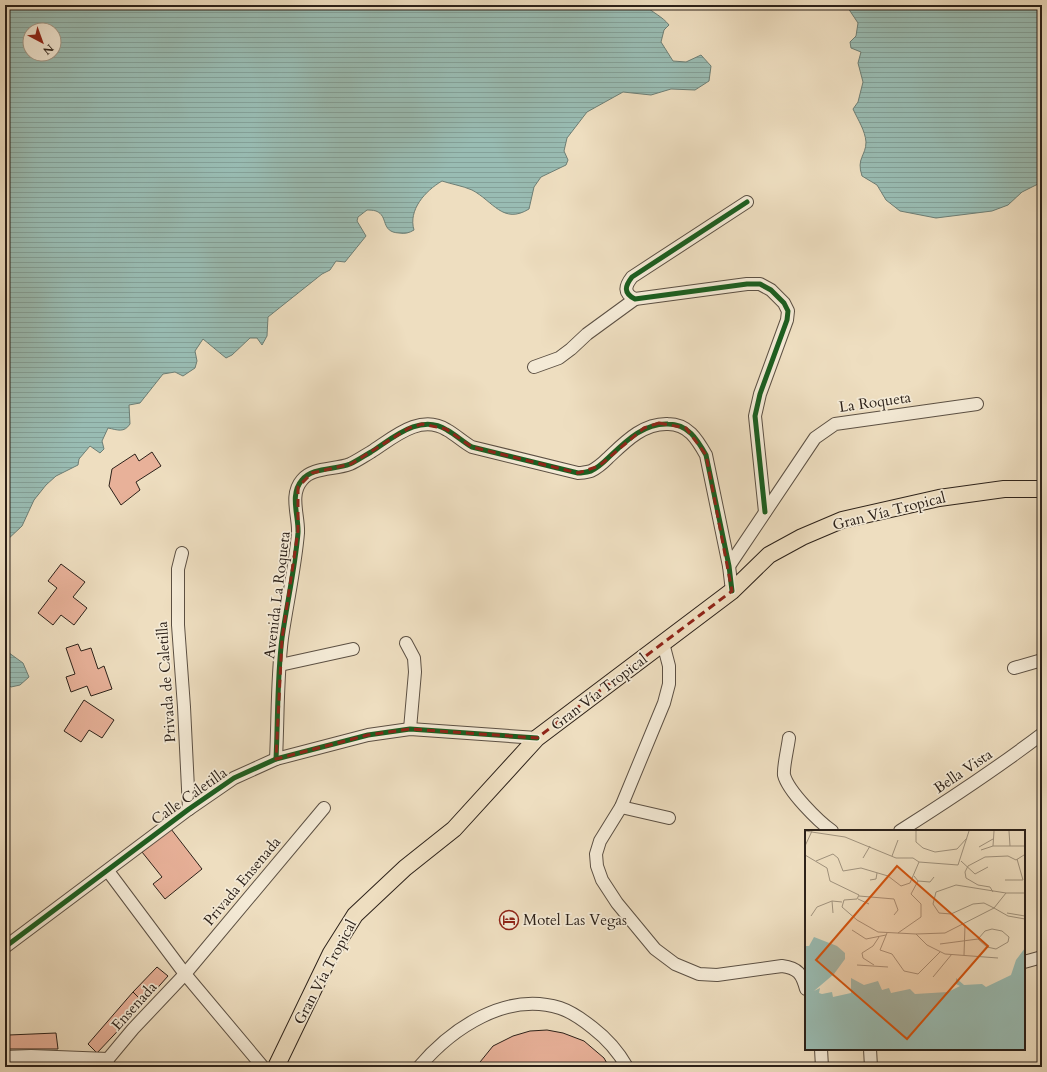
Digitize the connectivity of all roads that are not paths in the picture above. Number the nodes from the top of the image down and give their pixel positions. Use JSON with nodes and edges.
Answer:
{"nodes":[{"id":1,"x":747,"y":202,"type":"dead end"},
{"id":2,"x":635,"y":299,"type":"junction"},
{"id":3,"x":534,"y":367,"type":"dead end"},
{"id":4,"x":977,"y":404,"type":"dead end"},
{"id":5,"x":1042,"y":489,"type":"edge"},
{"id":6,"x":765,"y":512,"type":"junction"},
{"id":7,"x":182,"y":553,"type":"dead end"},
{"id":8,"x":729,"y":566,"type":"junction"},
{"id":9,"x":732,"y":591,"type":"junction"},
{"id":10,"x":406,"y":643,"type":"dead end"},
{"id":11,"x":663,"y":643,"type":"junction"},
{"id":12,"x":353,"y":649,"type":"dead end"},
{"id":13,"x":1042,"y":660,"type":"edge"},
{"id":14,"x":280,"y":665,"type":"junction"},
{"id":15,"x":1014,"y":668,"type":"dead end"},
{"id":16,"x":410,"y":729,"type":"junction"},
{"id":17,"x":1042,"y":734,"type":"edge"},
{"id":18,"x":537,"y":738,"type":"junction"},
{"id":19,"x":789,"y":738,"type":"dead end"},
{"id":20,"x":276,"y":759,"type":"junction"},
{"id":21,"x":621,"y":807,"type":"junction"},
{"id":22,"x":324,"y":808,"type":"dead end"},
{"id":23,"x":189,"y":809,"type":"junction"},
{"id":24,"x":669,"y":818,"type":"dead end"},
{"id":25,"x":831,"y":830,"type":"edge"},
{"id":26,"x":902,"y":830,"type":"edge"},
{"id":27,"x":108,"y":871,"type":"junction"},
{"id":28,"x":5,"y":947,"type":"edge"},
{"id":29,"x":1042,"y":958,"type":"edge"},
{"id":30,"x":1025,"y":962,"type":"edge"},
{"id":31,"x":185,"y":974,"type":"junction"},
{"id":32,"x":805,"y":986,"type":"edge"},
{"id":33,"x":821,"y":1050,"type":"edge"},
{"id":34,"x":870,"y":1050,"type":"edge"},
{"id":35,"x":5,"y":1057,"type":"edge"},
{"id":36,"x":108,"y":1063,"type":"edge"},
{"id":37,"x":263,"y":1067,"type":"edge"},
{"id":38,"x":276,"y":1067,"type":"edge"},
{"id":39,"x":419,"y":1067,"type":"edge"},
{"id":40,"x":627,"y":1067,"type":"edge"},
{"id":41,"x":822,"y":1067,"type":"edge"},
{"id":42,"x":871,"y":1067,"type":"edge"}],
"edges":[{"from":1,"to":2,"type":"street"},
{"from":2,"to":3,"type":"street"},
{"from":2,"to":6,"type":"street"},
{"from":4,"to":6,"type":"street","name":"La Roqueta"},
{"from":5,"to":9,"type":"main road","name":"Gran Vía Tropical"},
{"from":6,"to":8,"type":"street","name":"La Roqueta"},
{"from":7,"to":23,"type":"street","name":"Privada de Caletilla"},
{"from":8,"to":9,"type":"street","name":"Avenida La Roqueta"},
{"from":8,"to":14,"type":"street","name":"Avenida La Roqueta"},
{"from":9,"to":11,"type":"main road","name":"Gran Vía Tropical"},
{"from":10,"to":16,"type":"street"},
{"from":11,"to":18,"type":"main road","name":"Gran Vía Tropical"},
{"from":11,"to":21,"type":"street"},
{"from":12,"to":14,"type":"street"},
{"from":13,"to":15,"type":"street"},
{"from":14,"to":20,"type":"street","name":"Avenida La Roqueta"},
{"from":16,"to":18,"type":"street","name":"Calle Caletilla"},
{"from":16,"to":20,"type":"street","name":"Calle Caletilla"},
{"from":17,"to":26,"type":"street","name":"Bella Vista"},
{"from":18,"to":38,"type":"main road","name":"Gran Vía Tropical"},
{"from":19,"to":25,"type":"street"},
{"from":20,"to":23,"type":"street","name":"Calle Caletilla"},
{"from":21,"to":24,"type":"street"},
{"from":21,"to":32,"type":"street"},
{"from":22,"to":31,"type":"street","name":"Privada Ensenada"},
{"from":23,"to":27,"type":"street","name":"Calle Caletilla"},
{"from":27,"to":28,"type":"street","name":"Calle Caletilla"},
{"from":27,"to":31,"type":"street"},
{"from":29,"to":30,"type":"street"},
{"from":31,"to":36,"type":"street","name":"Ensenada"},
{"from":31,"to":37,"type":"street"},
{"from":33,"to":41,"type":"street"},
{"from":34,"to":42,"type":"street"},
{"from":35,"to":36,"type":"street","name":"Ensenada"},
{"from":39,"to":40,"type":"street"}]}
